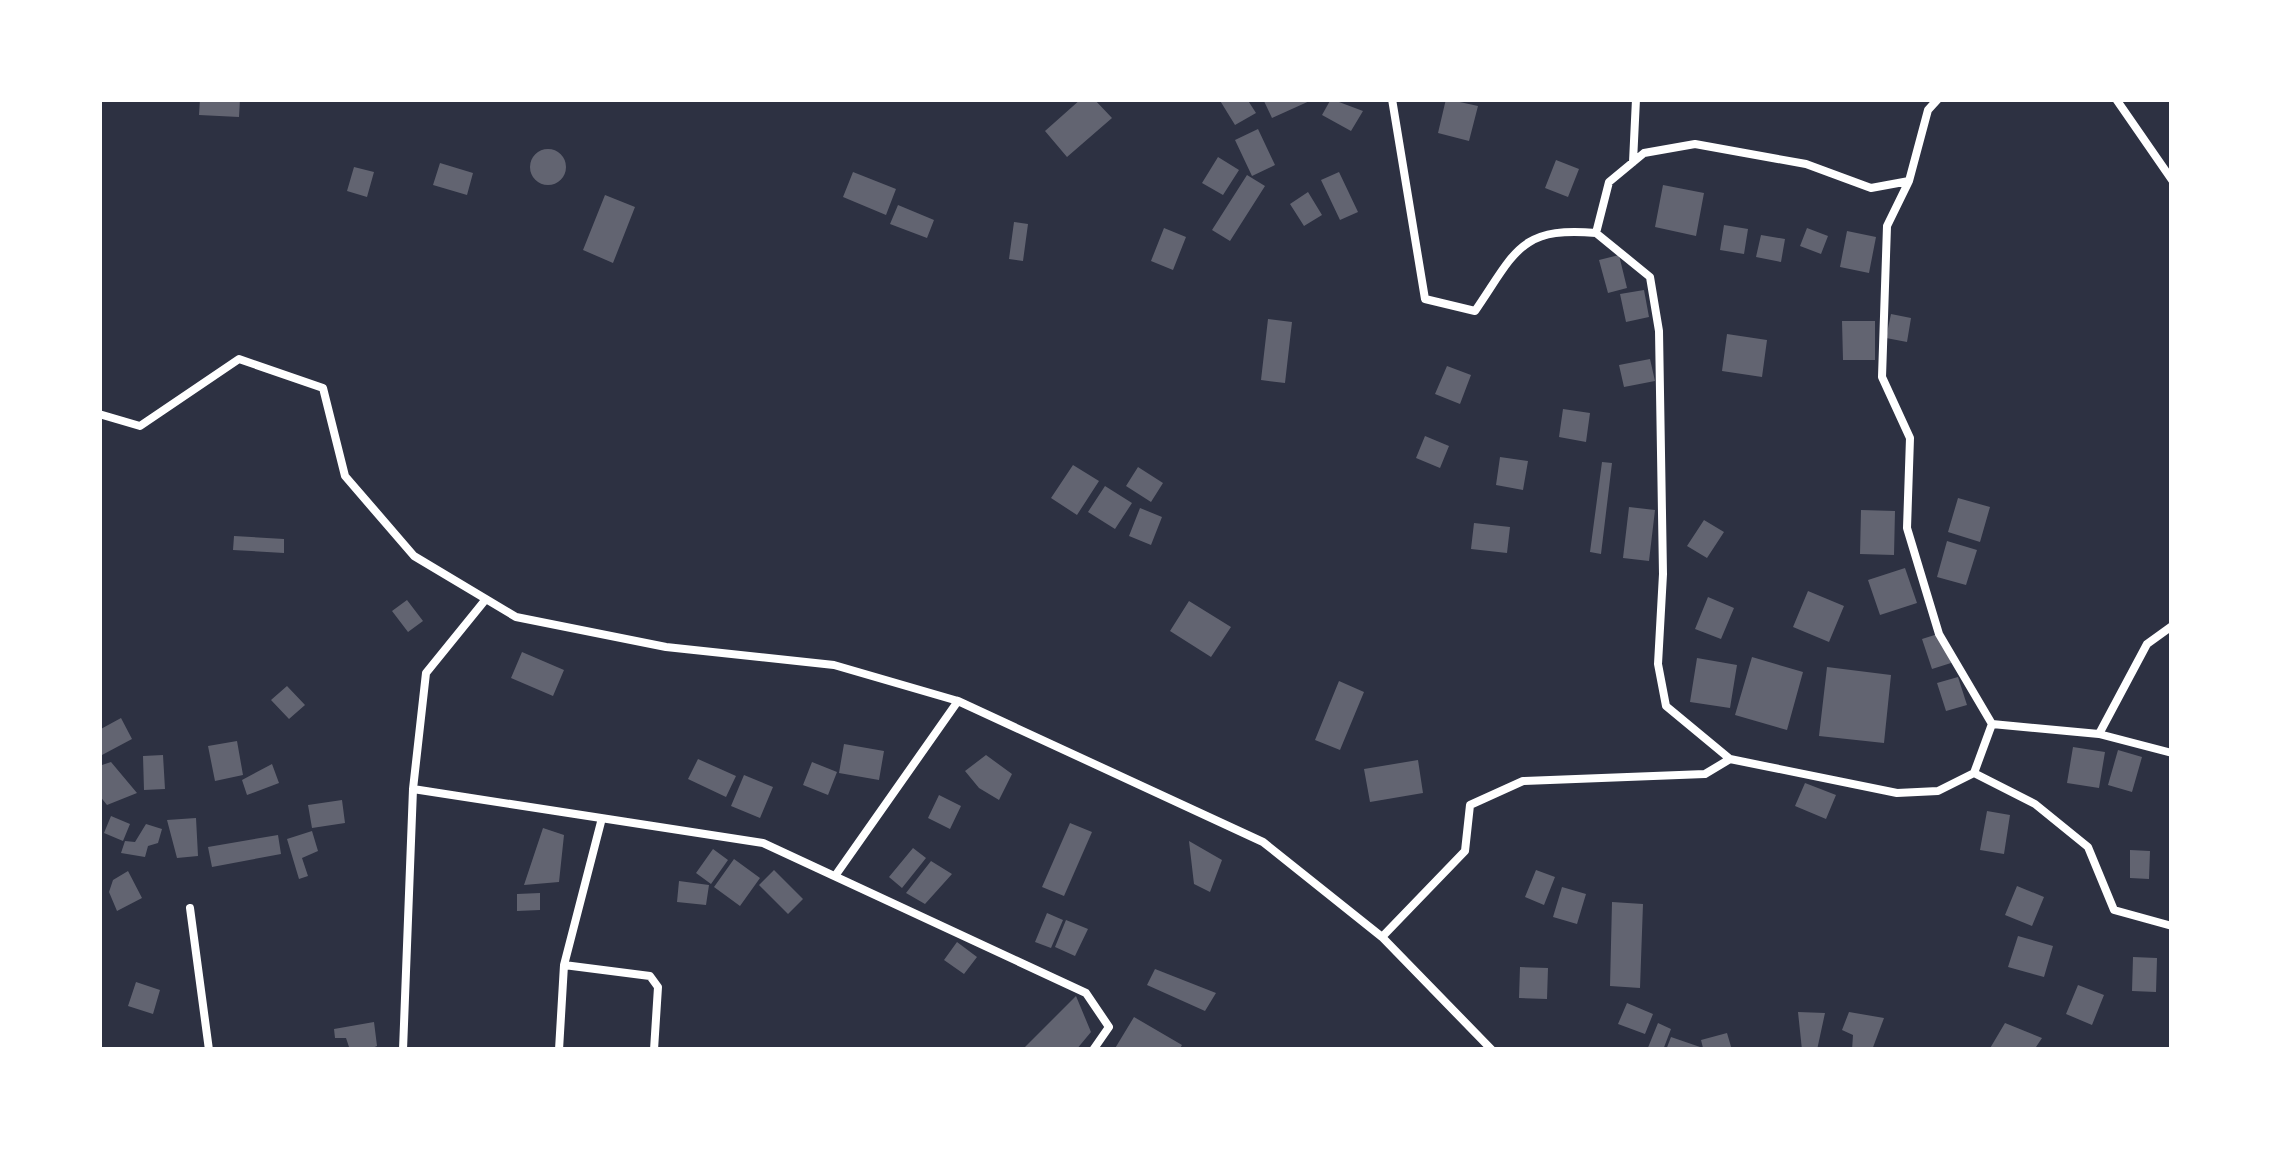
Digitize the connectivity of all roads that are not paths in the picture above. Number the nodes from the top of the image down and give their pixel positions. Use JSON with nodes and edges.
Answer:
{"nodes":[{"id":1,"x":1392,"y":99,"type":"edge"},
{"id":2,"x":1636,"y":99,"type":"edge"},
{"id":3,"x":1938,"y":99,"type":"edge"},
{"id":4,"x":2116,"y":99,"type":"edge"},
{"id":5,"x":1633,"y":162,"type":"junction"},
{"id":6,"x":2172,"y":180,"type":"edge"},
{"id":7,"x":1910,"y":181,"type":"junction"},
{"id":8,"x":1597,"y":233,"type":"junction"},
{"id":9,"x":99,"y":414,"type":"edge"},
{"id":10,"x":486,"y":599,"type":"junction"},
{"id":11,"x":2172,"y":626,"type":"edge"},
{"id":12,"x":958,"y":701,"type":"junction"},
{"id":13,"x":1992,"y":724,"type":"junction"},
{"id":14,"x":2098,"y":734,"type":"junction"},
{"id":15,"x":2172,"y":754,"type":"edge"},
{"id":16,"x":1730,"y":759,"type":"junction"},
{"id":17,"x":1974,"y":772,"type":"junction"},
{"id":18,"x":413,"y":789,"type":"junction"},
{"id":19,"x":602,"y":818,"type":"junction"},
{"id":20,"x":835,"y":877,"type":"junction"},
{"id":21,"x":190,"y":908,"type":"dead end"},
{"id":22,"x":2172,"y":926,"type":"edge"},
{"id":23,"x":1382,"y":937,"type":"junction"},
{"id":24,"x":564,"y":964,"type":"junction"},
{"id":25,"x":209,"y":1050,"type":"edge"},
{"id":26,"x":403,"y":1050,"type":"edge"},
{"id":27,"x":559,"y":1050,"type":"edge"},
{"id":28,"x":654,"y":1050,"type":"edge"},
{"id":29,"x":1093,"y":1050,"type":"edge"},
{"id":30,"x":1492,"y":1050,"type":"edge"}],
"edges":[{"from":1,"to":8,"type":"street"},
{"from":2,"to":5,"type":"street"},
{"from":3,"to":7,"type":"street"},
{"from":4,"to":6,"type":"street"},
{"from":5,"to":7,"type":"street"},
{"from":5,"to":8,"type":"street"},
{"from":7,"to":13,"type":"street"},
{"from":8,"to":16,"type":"street"},
{"from":9,"to":10,"type":"street"},
{"from":10,"to":12,"type":"street"},
{"from":10,"to":18,"type":"street"},
{"from":11,"to":14,"type":"street"},
{"from":12,"to":20,"type":"street"},
{"from":12,"to":23,"type":"street"},
{"from":13,"to":14,"type":"street"},
{"from":13,"to":17,"type":"street"},
{"from":14,"to":15,"type":"street"},
{"from":16,"to":17,"type":"street"},
{"from":16,"to":23,"type":"street"},
{"from":17,"to":22,"type":"street"},
{"from":18,"to":19,"type":"street"},
{"from":18,"to":26,"type":"street"},
{"from":19,"to":20,"type":"street"},
{"from":19,"to":24,"type":"street"},
{"from":20,"to":29,"type":"street"},
{"from":21,"to":25,"type":"street"},
{"from":23,"to":30,"type":"street"},
{"from":24,"to":27,"type":"street"},
{"from":24,"to":28,"type":"street"}]}
